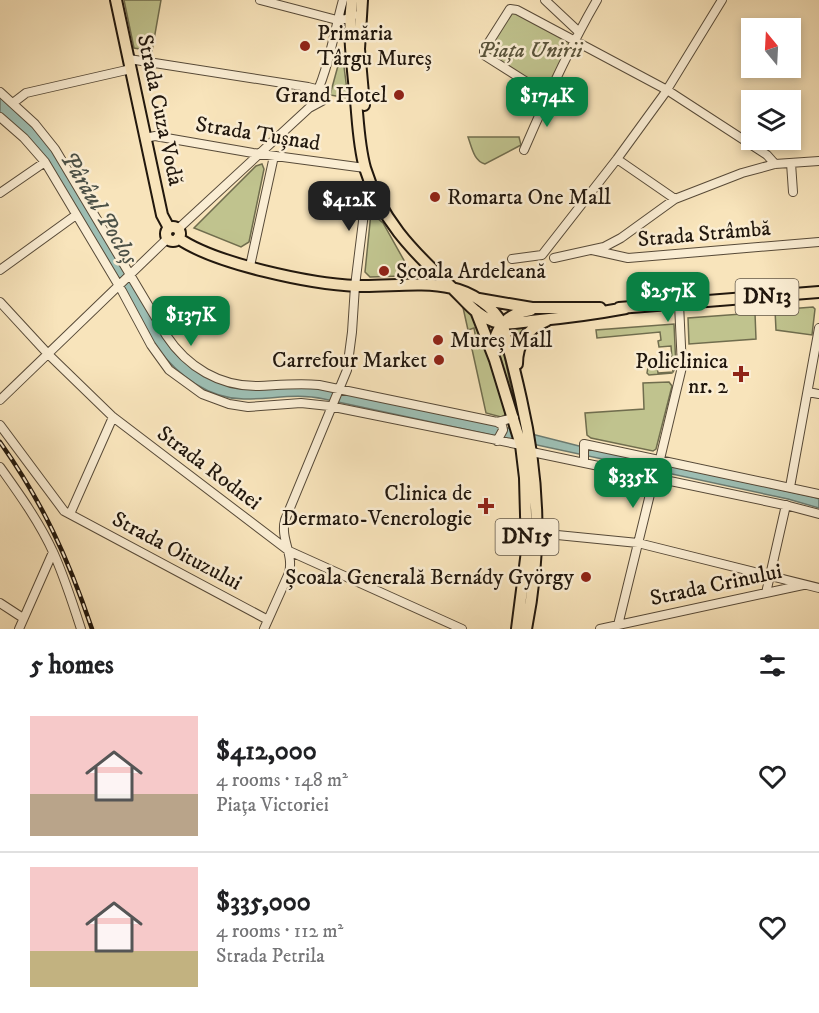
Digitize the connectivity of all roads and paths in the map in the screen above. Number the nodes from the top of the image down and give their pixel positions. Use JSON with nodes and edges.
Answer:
{"nodes":[{"id":1,"x":116,"y":0,"type":"edge"},
{"id":2,"x":260,"y":0,"type":"edge"},
{"id":3,"x":343,"y":0,"type":"edge"},
{"id":4,"x":352,"y":0,"type":"edge"},
{"id":5,"x":545,"y":0,"type":"edge"},
{"id":6,"x":597,"y":0,"type":"edge"},
{"id":7,"x":722,"y":0,"type":"edge"},
{"id":8,"x":361,"y":5,"type":"edge"},
{"id":9,"x":350,"y":17,"type":"junction"},
{"id":10,"x":337,"y":20,"type":"junction"},
{"id":11,"x":579,"y":32,"type":"junction"},
{"id":12,"x":350,"y":37,"type":"junction"},
{"id":13,"x":574,"y":40,"type":"junction"},
{"id":14,"x":130,"y":64,"type":"junction"},
{"id":15,"x":320,"y":89,"type":"junction"},
{"id":16,"x":667,"y":90,"type":"junction"},
{"id":17,"x":0,"y":92,"type":"edge"},
{"id":18,"x":547,"y":95,"type":"junction"},
{"id":19,"x":13,"y":103,"type":"junction"},
{"id":20,"x":0,"y":117,"type":"edge"},
{"id":21,"x":145,"y":138,"type":"junction"},
{"id":22,"x":524,"y":150,"type":"dead end"},
{"id":23,"x":260,"y":154,"type":"junction"},
{"id":24,"x":274,"y":156,"type":"junction"},
{"id":25,"x":617,"y":159,"type":"junction"},
{"id":26,"x":819,"y":161,"type":"edge"},
{"id":27,"x":45,"y":162,"type":"junction"},
{"id":28,"x":791,"y":163,"type":"junction"},
{"id":29,"x":775,"y":164,"type":"junction"},
{"id":30,"x":365,"y":168,"type":"junction"},
{"id":31,"x":372,"y":187,"type":"junction"},
{"id":32,"x":793,"y":192,"type":"dead end"},
{"id":33,"x":0,"y":193,"type":"edge"},
{"id":34,"x":675,"y":199,"type":"junction"},
{"id":35,"x":76,"y":215,"type":"junction"},
{"id":36,"x":173,"y":233,"type":"junction"},
{"id":37,"x":819,"y":242,"type":"edge"},
{"id":38,"x":592,"y":250,"type":"junction"},
{"id":39,"x":554,"y":258,"type":"dead end"},
{"id":40,"x":512,"y":259,"type":"dead end"},
{"id":41,"x":250,"y":266,"type":"junction"},
{"id":42,"x":0,"y":270,"type":"edge"},
{"id":43,"x":129,"y":275,"type":"junction"},
{"id":44,"x":119,"y":284,"type":"junction"},
{"id":45,"x":355,"y":286,"type":"junction"},
{"id":46,"x":453,"y":288,"type":"junction"},
{"id":47,"x":819,"y":292,"type":"edge"},
{"id":48,"x":478,"y":299,"type":"junction"},
{"id":49,"x":0,"y":302,"type":"edge"},
{"id":50,"x":679,"y":304,"type":"junction"},
{"id":51,"x":543,"y":308,"type":"junction"},
{"id":52,"x":626,"y":308,"type":"junction"},
{"id":53,"x":475,"y":311,"type":"junction"},
{"id":54,"x":552,"y":319,"type":"junction"},
{"id":55,"x":502,"y":324,"type":"junction"},
{"id":56,"x":819,"y":328,"type":"edge"},
{"id":57,"x":48,"y":354,"type":"junction"},
{"id":58,"x":495,"y":360,"type":"junction"},
{"id":59,"x":518,"y":383,"type":"junction"},
{"id":60,"x":339,"y":389,"type":"junction"},
{"id":61,"x":808,"y":392,"type":"junction"},
{"id":62,"x":819,"y":394,"type":"edge"},
{"id":63,"x":0,"y":400,"type":"edge"},
{"id":64,"x":333,"y":404,"type":"junction"},
{"id":65,"x":113,"y":417,"type":"junction"},
{"id":66,"x":514,"y":418,"type":"junction"},
{"id":67,"x":497,"y":422,"type":"junction"},
{"id":68,"x":0,"y":425,"type":"edge"},
{"id":69,"x":497,"y":441,"type":"junction"},
{"id":70,"x":521,"y":445,"type":"junction"},
{"id":71,"x":532,"y":452,"type":"junction"},
{"id":72,"x":660,"y":459,"type":"junction"},
{"id":73,"x":584,"y":462,"type":"junction"},
{"id":74,"x":0,"y":467,"type":"edge"},
{"id":75,"x":654,"y":478,"type":"junction"},
{"id":76,"x":790,"y":487,"type":"junction"},
{"id":77,"x":819,"y":494,"type":"edge"},
{"id":78,"x":786,"y":506,"type":"junction"},
{"id":79,"x":70,"y":514,"type":"junction"},
{"id":80,"x":819,"y":514,"type":"edge"},
{"id":81,"x":537,"y":533,"type":"junction"},
{"id":82,"x":638,"y":543,"type":"junction"},
{"id":83,"x":289,"y":551,"type":"junction"},
{"id":84,"x":53,"y":552,"type":"junction"},
{"id":85,"x":770,"y":577,"type":"junction"},
{"id":86,"x":805,"y":585,"type":"junction"},
{"id":87,"x":819,"y":588,"type":"edge"},
{"id":88,"x":766,"y":593,"type":"junction"},
{"id":89,"x":0,"y":603,"type":"edge"},
{"id":90,"x":24,"y":618,"type":"junction"},
{"id":91,"x":268,"y":620,"type":"junction"},
{"id":92,"x":618,"y":625,"type":"junction"},
{"id":93,"x":18,"y":629,"type":"edge"},
{"id":94,"x":81,"y":629,"type":"edge"},
{"id":95,"x":264,"y":629,"type":"edge"},
{"id":96,"x":462,"y":629,"type":"edge"},
{"id":97,"x":517,"y":629,"type":"edge"},
{"id":98,"x":526,"y":629,"type":"edge"},
{"id":99,"x":600,"y":629,"type":"edge"}],
"edges":[{"from":1,"to":14,"type":"main road","name":"Strada Cuza Vodă"},
{"from":2,"to":10,"type":"street"},
{"from":3,"to":10,"type":"street"},
{"from":4,"to":9,"type":"main road"},
{"from":5,"to":11,"type":"street"},
{"from":6,"to":11,"type":"street"},
{"from":7,"to":16,"type":"street"},
{"from":8,"to":9,"type":"street"},
{"from":8,"to":30,"type":"main road","number":"DN15"},
{"from":9,"to":10,"type":"street"},
{"from":9,"to":12,"type":"main road"},
{"from":10,"to":12,"type":"street"},
{"from":10,"to":15,"type":"street"},
{"from":11,"to":13,"type":"street"},
{"from":12,"to":30,"type":"main road"},
{"from":13,"to":16,"type":"street"},
{"from":13,"to":18,"type":"street"},
{"from":13,"to":18,"type":"street"},
{"from":14,"to":15,"type":"street"},
{"from":14,"to":19,"type":"street"},
{"from":14,"to":21,"type":"main road","name":"Strada Cuza Vodă"},
{"from":15,"to":23,"type":"street"},
{"from":16,"to":25,"type":"street"},
{"from":16,"to":29,"type":"street"},
{"from":17,"to":19,"type":"street"},
{"from":18,"to":22,"type":"street"},
{"from":19,"to":43,"type":"street"},
{"from":20,"to":27,"type":"street"},
{"from":21,"to":23,"type":"street","name":"Strada Tușnad"},
{"from":21,"to":36,"type":"main road","name":"Strada Cuza Vodă"},
{"from":23,"to":24,"type":"street","name":"Strada Tușnad"},
{"from":23,"to":36,"type":"street"},
{"from":24,"to":30,"type":"street","name":"Strada Tușnad"},
{"from":24,"to":41,"type":"street"},
{"from":25,"to":34,"type":"street"},
{"from":25,"to":40,"type":"street"},
{"from":26,"to":28,"type":"street","name":"Strada Strâmbă"},
{"from":27,"to":33,"type":"street"},
{"from":27,"to":35,"type":"street"},
{"from":28,"to":29,"type":"street","name":"Strada Strâmbă"},
{"from":28,"to":32,"type":"street"},
{"from":29,"to":34,"type":"street","name":"Strada Strâmbă"},
{"from":30,"to":31,"type":"main road","number":"DN15"},
{"from":31,"to":45,"type":"street"},
{"from":31,"to":46,"type":"main road","number":"DN15"},
{"from":34,"to":38,"type":"street","name":"Strada Strâmbă"},
{"from":35,"to":42,"type":"street"},
{"from":35,"to":44,"type":"street"},
{"from":36,"to":41,"type":"main road"},
{"from":36,"to":43,"type":"street"},
{"from":37,"to":38,"type":"street","name":"Strada Strâmbă"},
{"from":38,"to":39,"type":"street","name":"Strada Strâmbă"},
{"from":41,"to":45,"type":"main road"},
{"from":43,"to":44,"type":"street"},
{"from":43,"to":60,"type":"street"},
{"from":44,"to":57,"type":"street"},
{"from":44,"to":64,"type":"street"},
{"from":45,"to":46,"type":"main road"},
{"from":45,"to":60,"type":"street"},
{"from":46,"to":48,"type":"main road","number":"DN15"},
{"from":46,"to":53,"type":"main road","number":"DN15"},
{"from":47,"to":50,"type":"main road","number":"DN13"},
{"from":48,"to":51,"type":"main road","number":"DN13"},
{"from":48,"to":55,"type":"main road","number":"DN15"},
{"from":49,"to":57,"type":"street","name":"Strada Rodnei"},
{"from":50,"to":52,"type":"main road","number":"DN13"},
{"from":50,"to":72,"type":"street"},
{"from":51,"to":52,"type":"main road","number":"DN13"},
{"from":51,"to":55,"type":"main road"},
{"from":52,"to":54,"type":"main road","number":"DN13"},
{"from":53,"to":55,"type":"main road"},
{"from":53,"to":58,"type":"main road","number":"DN15"},
{"from":54,"to":55,"type":"main road"},
{"from":54,"to":59,"type":"main road"},
{"from":55,"to":58,"type":"main road"},
{"from":55,"to":59,"type":"main road","number":"DN15"},
{"from":56,"to":61,"type":"street"},
{"from":57,"to":63,"type":"street"},
{"from":57,"to":65,"type":"street","name":"Strada Rodnei"},
{"from":58,"to":66,"type":"main road","number":"DN15"},
{"from":59,"to":71,"type":"main road","number":"DN15"},
{"from":60,"to":64,"type":"street"},
{"from":60,"to":67,"type":"street"},
{"from":61,"to":62,"type":"street"},
{"from":61,"to":76,"type":"street"},
{"from":64,"to":69,"type":"street"},
{"from":64,"to":83,"type":"street"},
{"from":65,"to":79,"type":"street"},
{"from":65,"to":83,"type":"street","name":"Strada Rodnei"},
{"from":66,"to":67,"type":"street"},
{"from":66,"to":70,"type":"main road","number":"DN15"},
{"from":67,"to":69,"type":"street"},
{"from":68,"to":79,"type":"street","name":"Strada Oituzului"},
{"from":69,"to":70,"type":"street"},
{"from":70,"to":97,"type":"main road","number":"DN15"},
{"from":71,"to":73,"type":"street"},
{"from":71,"to":81,"type":"main road","number":"DN15"},
{"from":72,"to":73,"type":"street"},
{"from":72,"to":76,"type":"street"},
{"from":73,"to":75,"type":"street"},
{"from":74,"to":84,"type":"street"},
{"from":75,"to":78,"type":"street"},
{"from":75,"to":82,"type":"street"},
{"from":76,"to":77,"type":"street"},
{"from":78,"to":80,"type":"street"},
{"from":78,"to":85,"type":"street"},
{"from":79,"to":91,"type":"street","name":"Strada Oituzului"},
{"from":81,"to":82,"type":"street"},
{"from":81,"to":98,"type":"main road","number":"DN15"},
{"from":82,"to":85,"type":"street"},
{"from":82,"to":92,"type":"street"},
{"from":83,"to":91,"type":"street"},
{"from":83,"to":96,"type":"street","name":"Strada Rodnei"},
{"from":84,"to":90,"type":"street"},
{"from":84,"to":94,"type":"street"},
{"from":85,"to":86,"type":"street"},
{"from":85,"to":88,"type":"street"},
{"from":86,"to":87,"type":"street"},
{"from":86,"to":88,"type":"street","name":"Strada Crinului"},
{"from":88,"to":92,"type":"street","name":"Strada Crinului"},
{"from":89,"to":90,"type":"street"},
{"from":90,"to":93,"type":"street"},
{"from":91,"to":95,"type":"street"},
{"from":92,"to":99,"type":"street","name":"Strada Crinului"}]}
